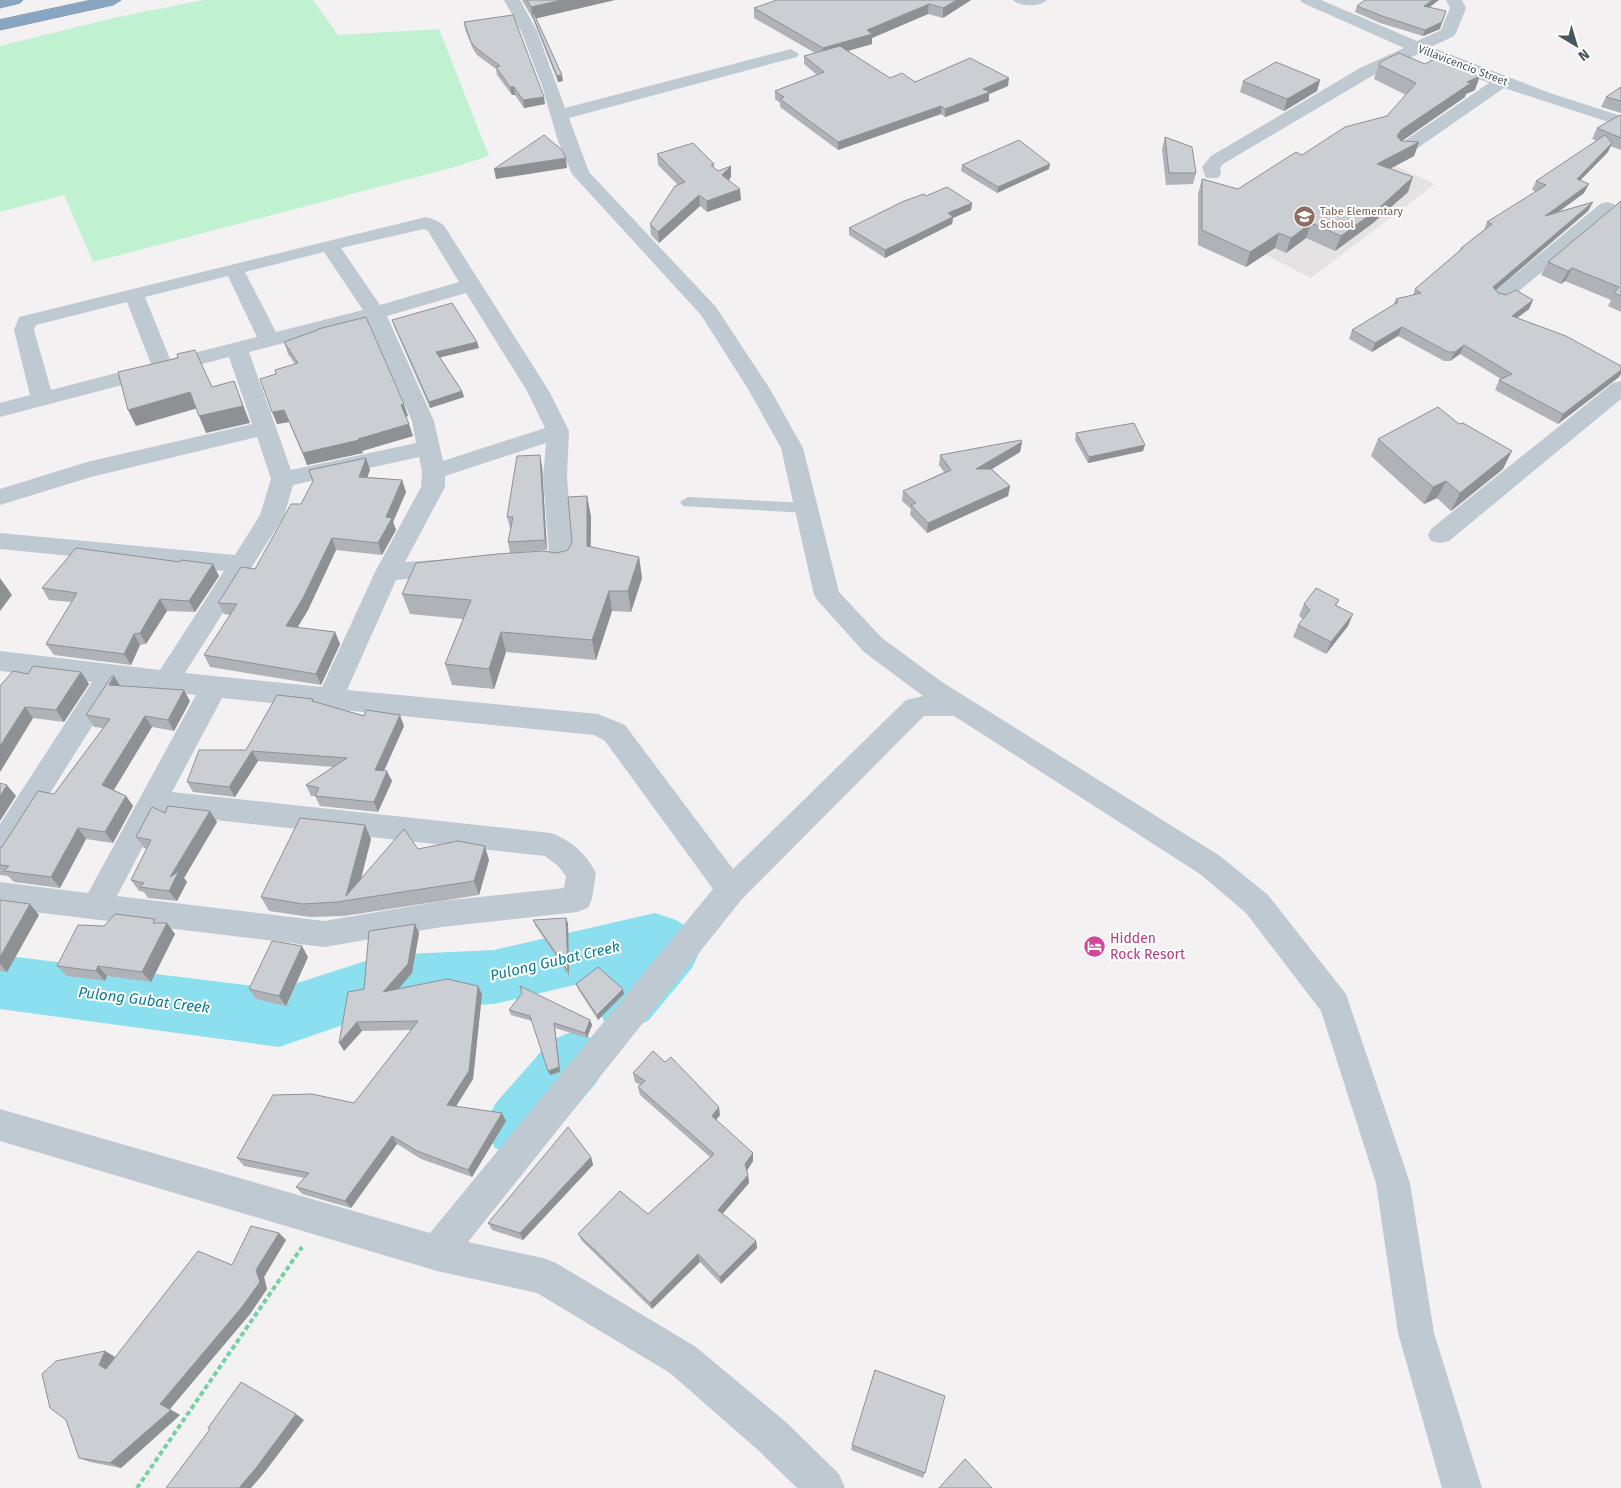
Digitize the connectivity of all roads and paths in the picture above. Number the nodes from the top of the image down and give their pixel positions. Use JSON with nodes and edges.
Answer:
{"nodes":[{"id":1,"x":15,"y":0,"type":"edge"},
{"id":2,"x":113,"y":0,"type":"edge"},
{"id":3,"x":512,"y":0,"type":"edge"},
{"id":4,"x":1021,"y":0,"type":"edge"},
{"id":5,"x":1039,"y":0,"type":"edge"},
{"id":6,"x":1308,"y":0,"type":"edge"},
{"id":7,"x":1454,"y":0,"type":"edge"},
{"id":8,"x":0,"y":3,"type":"edge"},
{"id":9,"x":0,"y":25,"type":"edge"},
{"id":10,"x":1416,"y":47,"type":"junction"},
{"id":11,"x":791,"y":54,"type":"dead end"},
{"id":12,"x":1503,"y":80,"type":"junction"},
{"id":13,"x":559,"y":115,"type":"junction"},
{"id":14,"x":1621,"y":121,"type":"edge"},
{"id":15,"x":1403,"y":150,"type":"edge"},
{"id":16,"x":1212,"y":174,"type":"dead end"},
{"id":17,"x":1616,"y":207,"type":"edge"},
{"id":18,"x":329,"y":244,"type":"junction"},
{"id":19,"x":234,"y":270,"type":"junction"},
{"id":20,"x":470,"y":285,"type":"junction"},
{"id":21,"x":134,"y":295,"type":"junction"},
{"id":22,"x":1501,"y":296,"type":"edge"},
{"id":23,"x":375,"y":313,"type":"junction"},
{"id":24,"x":269,"y":340,"type":"junction"},
{"id":25,"x":237,"y":348,"type":"junction"},
{"id":26,"x":163,"y":368,"type":"junction"},
{"id":27,"x":1621,"y":388,"type":"edge"},
{"id":28,"x":42,"y":398,"type":"junction"},
{"id":29,"x":0,"y":410,"type":"edge"},
{"id":30,"x":264,"y":428,"type":"junction"},
{"id":31,"x":558,"y":431,"type":"junction"},
{"id":32,"x":429,"y":448,"type":"junction"},
{"id":33,"x":434,"y":472,"type":"junction"},
{"id":34,"x":283,"y":479,"type":"junction"},
{"id":35,"x":0,"y":497,"type":"edge"},
{"id":36,"x":688,"y":502,"type":"dead end"},
{"id":37,"x":807,"y":508,"type":"junction"},
{"id":38,"x":1440,"y":534,"type":"dead end"},
{"id":39,"x":0,"y":541,"type":"edge"},
{"id":40,"x":519,"y":563,"type":"edge"},
{"id":41,"x":242,"y":564,"type":"junction"},
{"id":42,"x":472,"y":566,"type":"edge"},
{"id":43,"x":387,"y":572,"type":"junction"},
{"id":44,"x":0,"y":661,"type":"edge"},
{"id":45,"x":110,"y":676,"type":"junction"},
{"id":46,"x":166,"y":682,"type":"junction"},
{"id":47,"x":214,"y":687,"type":"junction"},
{"id":48,"x":330,"y":698,"type":"junction"},
{"id":49,"x":959,"y":706,"type":"junction"},
{"id":50,"x":153,"y":802,"type":"junction"},
{"id":51,"x":0,"y":848,"type":"edge"},
{"id":52,"x":731,"y":890,"type":"junction"},
{"id":53,"x":0,"y":895,"type":"edge"},
{"id":54,"x":96,"y":906,"type":"junction"},
{"id":55,"x":0,"y":1125,"type":"edge"},
{"id":56,"x":321,"y":1220,"type":"junction"},
{"id":57,"x":437,"y":1253,"type":"junction"},
{"id":58,"x":137,"y":1488,"type":"edge"},
{"id":59,"x":825,"y":1488,"type":"edge"},
{"id":60,"x":1462,"y":1488,"type":"edge"}],
"edges":[{"from":1,"to":8,"type":"highway"},
{"from":2,"to":9,"type":"highway"},
{"from":3,"to":13,"type":"street"},
{"from":4,"to":5,"type":"street"},
{"from":6,"to":10,"type":"street","name":"Villavicencio Street"},
{"from":7,"to":10,"type":"street"},
{"from":10,"to":12,"type":"street","name":"Villavicencio Street"},
{"from":10,"to":16,"type":"street"},
{"from":11,"to":13,"type":"street"},
{"from":12,"to":14,"type":"street","name":"Villavicencio Street"},
{"from":12,"to":15,"type":"street"},
{"from":13,"to":37,"type":"street"},
{"from":17,"to":22,"type":"street"},
{"from":18,"to":19,"type":"street"},
{"from":18,"to":20,"type":"street"},
{"from":18,"to":23,"type":"street"},
{"from":19,"to":21,"type":"street"},
{"from":19,"to":24,"type":"street"},
{"from":20,"to":23,"type":"street"},
{"from":20,"to":31,"type":"street"},
{"from":21,"to":26,"type":"street"},
{"from":21,"to":28,"type":"street"},
{"from":23,"to":24,"type":"street"},
{"from":23,"to":32,"type":"street"},
{"from":24,"to":25,"type":"street"},
{"from":25,"to":26,"type":"street"},
{"from":25,"to":30,"type":"street"},
{"from":26,"to":28,"type":"street"},
{"from":27,"to":38,"type":"street"},
{"from":28,"to":29,"type":"street"},
{"from":30,"to":34,"type":"street"},
{"from":30,"to":35,"type":"street"},
{"from":31,"to":33,"type":"street"},
{"from":31,"to":40,"type":"street"},
{"from":32,"to":33,"type":"street"},
{"from":32,"to":34,"type":"street"},
{"from":33,"to":43,"type":"street"},
{"from":34,"to":41,"type":"street"},
{"from":36,"to":37,"type":"lane"},
{"from":37,"to":49,"type":"street"},
{"from":39,"to":41,"type":"street"},
{"from":41,"to":46,"type":"street"},
{"from":42,"to":43,"type":"street"},
{"from":43,"to":48,"type":"street"},
{"from":44,"to":45,"type":"street"},
{"from":45,"to":46,"type":"street"},
{"from":45,"to":51,"type":"street"},
{"from":46,"to":47,"type":"street"},
{"from":47,"to":48,"type":"street"},
{"from":47,"to":50,"type":"street"},
{"from":48,"to":52,"type":"street"},
{"from":49,"to":52,"type":"street"},
{"from":49,"to":60,"type":"street"},
{"from":50,"to":54,"type":"street"},
{"from":50,"to":54,"type":"street"},
{"from":52,"to":57,"type":"street"},
{"from":53,"to":54,"type":"street"},
{"from":55,"to":56,"type":"street"},
{"from":56,"to":57,"type":"street"},
{"from":56,"to":58,"type":"path"},
{"from":57,"to":59,"type":"street"}]}
